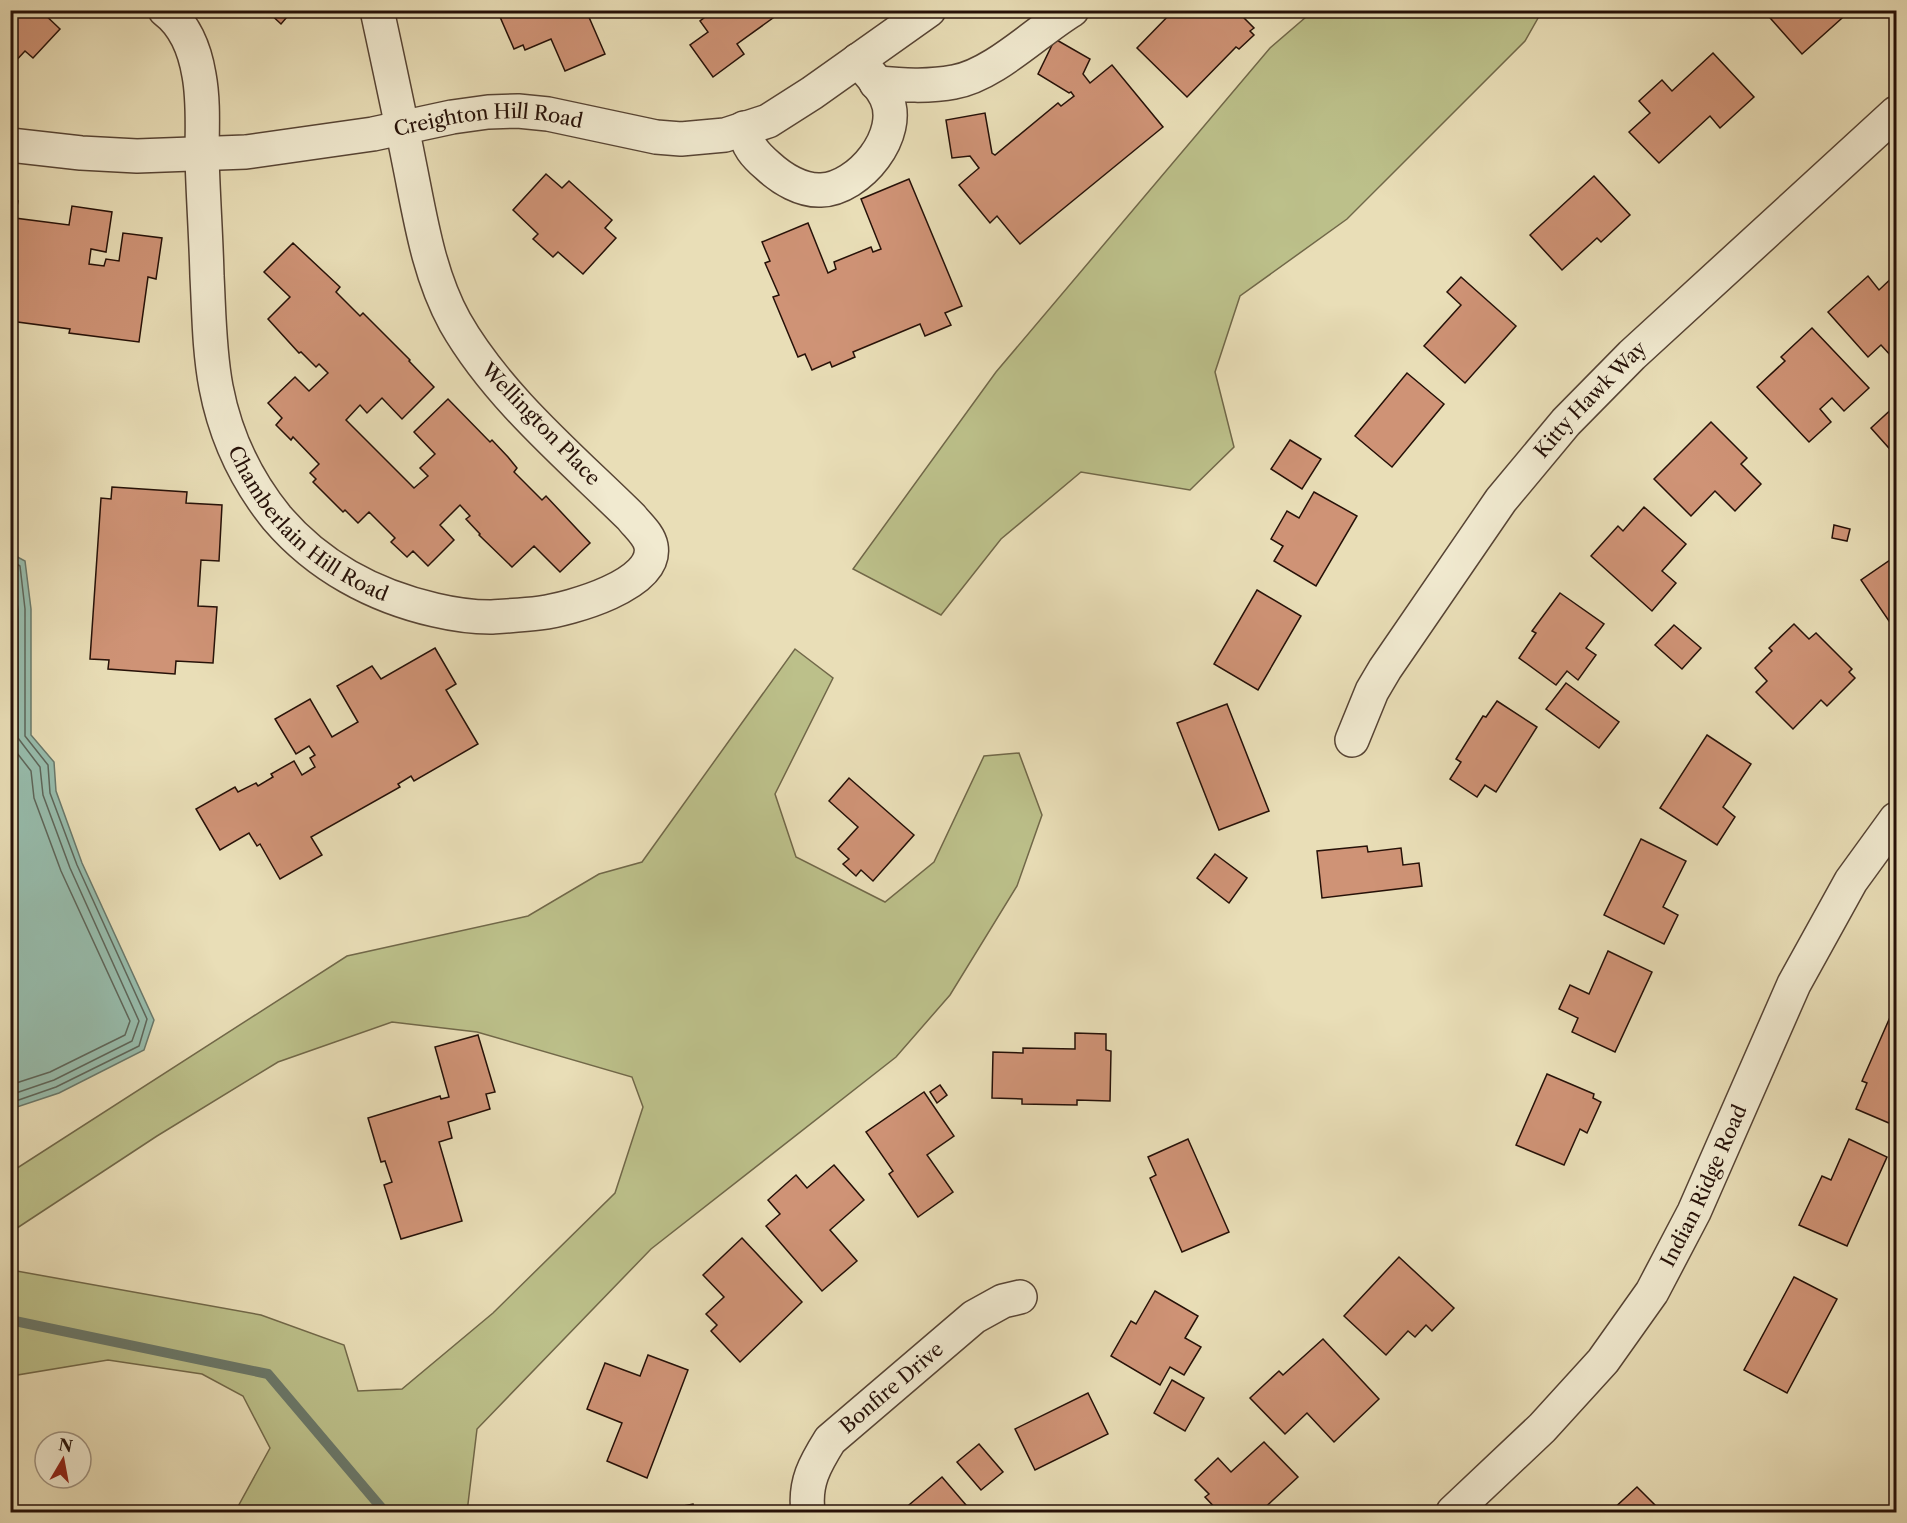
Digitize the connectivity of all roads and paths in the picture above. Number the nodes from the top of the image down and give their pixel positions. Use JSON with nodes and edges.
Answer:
{"nodes":[{"id":1,"x":165,"y":10,"type":"edge"},
{"id":2,"x":377,"y":10,"type":"edge"},
{"id":3,"x":929,"y":10,"type":"edge"},
{"id":4,"x":1072,"y":10,"type":"edge"},
{"id":5,"x":867,"y":72,"type":"junction"},
{"id":6,"x":1896,"y":113,"type":"edge"},
{"id":7,"x":403,"y":128,"type":"junction"},
{"id":8,"x":744,"y":128,"type":"junction"},
{"id":9,"x":10,"y":145,"type":"edge"},
{"id":10,"x":202,"y":155,"type":"junction"},
{"id":11,"x":652,"y":548,"type":"joint"},
{"id":12,"x":1352,"y":740,"type":"dead end"},
{"id":13,"x":1896,"y":819,"type":"edge"},
{"id":14,"x":1020,"y":1298,"type":"dead end"},
{"id":15,"x":808,"y":1512,"type":"edge"},
{"id":16,"x":1453,"y":1512,"type":"edge"}],
"edges":[{"from":1,"to":10,"type":"street"},
{"from":2,"to":7,"type":"street","name":"Wellington Place"},
{"from":3,"to":5,"type":"street","name":"Creighton Hill Road"},
{"from":4,"to":5,"type":"street"},
{"from":5,"to":8,"type":"street","name":"Creighton Hill Road"},
{"from":5,"to":8,"type":"street"},
{"from":6,"to":12,"type":"street","name":"Kitty Hawk Way"},
{"from":7,"to":8,"type":"street","name":"Creighton Hill Road"},
{"from":7,"to":10,"type":"street","name":"Creighton Hill Road"},
{"from":7,"to":11,"type":"street","name":"Wellington Place"},
{"from":9,"to":10,"type":"street","name":"Creighton Hill Road"},
{"from":10,"to":11,"type":"street","name":"Chamberlain Hill Road"},
{"from":13,"to":16,"type":"street","name":"Indian Ridge Road"},
{"from":14,"to":15,"type":"street","name":"Bonfire Drive"}]}
